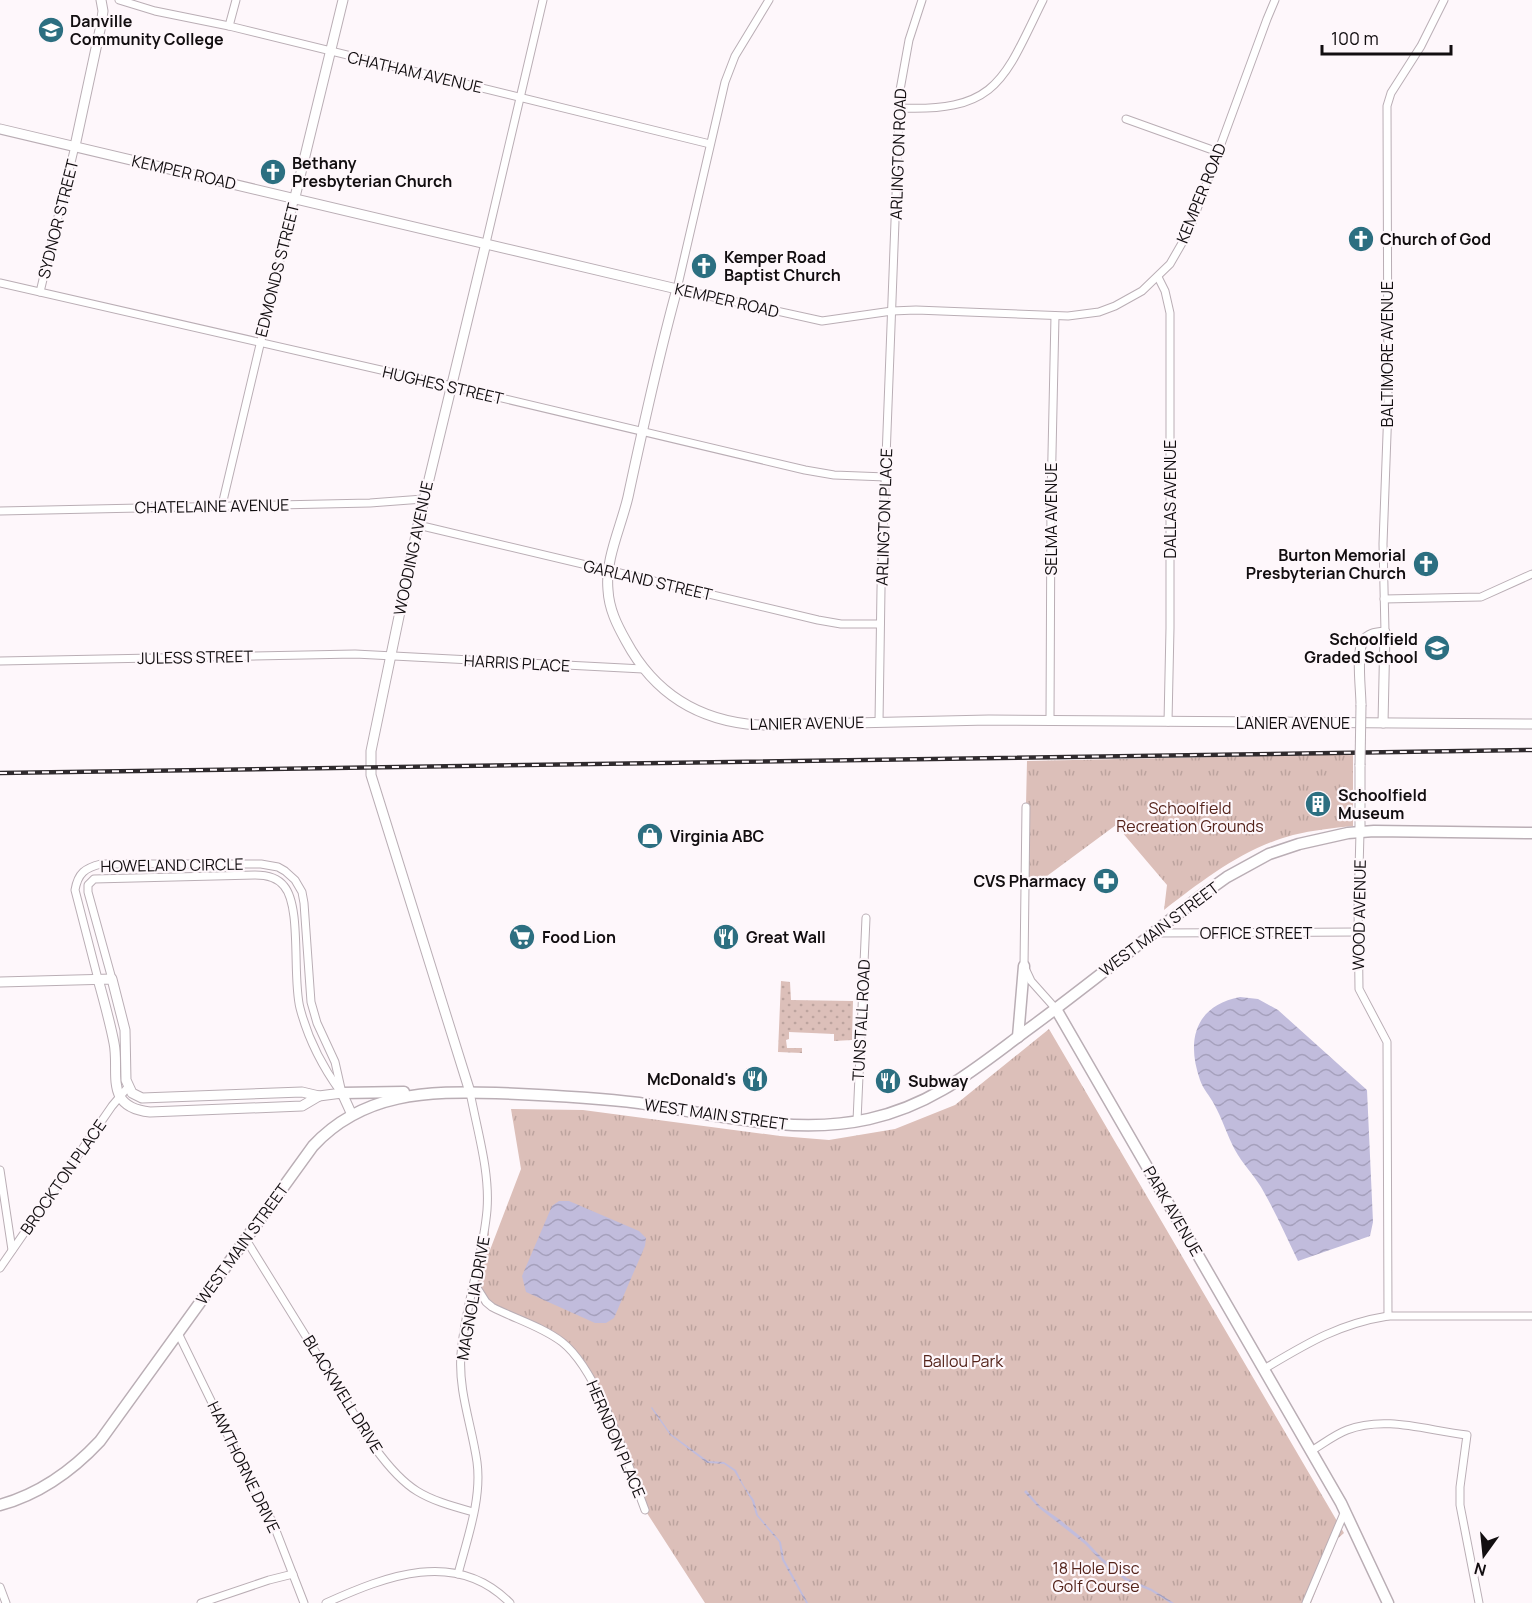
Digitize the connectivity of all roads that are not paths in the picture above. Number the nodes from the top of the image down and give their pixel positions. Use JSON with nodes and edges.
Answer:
{"nodes":[{"id":1,"x":101,"y":0,"type":"edge"},
{"id":2,"x":119,"y":0,"type":"edge"},
{"id":3,"x":236,"y":0,"type":"edge"},
{"id":4,"x":343,"y":0,"type":"edge"},
{"id":5,"x":543,"y":0,"type":"edge"},
{"id":6,"x":769,"y":0,"type":"edge"},
{"id":7,"x":922,"y":0,"type":"edge"},
{"id":8,"x":1043,"y":0,"type":"edge"},
{"id":9,"x":1275,"y":0,"type":"edge"},
{"id":10,"x":1444,"y":0,"type":"edge"},
{"id":11,"x":229,"y":26,"type":"junction"},
{"id":12,"x":332,"y":52,"type":"junction"},
{"id":13,"x":520,"y":97,"type":"junction"},
{"id":14,"x":900,"y":108,"type":"junction"},
{"id":15,"x":1126,"y":119,"type":"dead end"},
{"id":16,"x":0,"y":129,"type":"edge"},
{"id":17,"x":710,"y":144,"type":"junction"},
{"id":18,"x":75,"y":146,"type":"junction"},
{"id":19,"x":1218,"y":152,"type":"junction"},
{"id":20,"x":295,"y":197,"type":"junction"},
{"id":21,"x":486,"y":243,"type":"junction"},
{"id":22,"x":1158,"y":277,"type":"junction"},
{"id":23,"x":0,"y":283,"type":"edge"},
{"id":24,"x":677,"y":289,"type":"junction"},
{"id":25,"x":40,"y":292,"type":"junction"},
{"id":26,"x":892,"y":311,"type":"junction"},
{"id":27,"x":1055,"y":316,"type":"junction"},
{"id":28,"x":259,"y":343,"type":"junction"},
{"id":29,"x":451,"y":386,"type":"junction"},
{"id":30,"x":641,"y":430,"type":"junction"},
{"id":31,"x":886,"y":477,"type":"junction"},
{"id":32,"x":423,"y":499,"type":"junction"},
{"id":33,"x":222,"y":505,"type":"junction"},
{"id":34,"x":0,"y":511,"type":"edge"},
{"id":35,"x":418,"y":525,"type":"junction"},
{"id":36,"x":609,"y":571,"type":"junction"},
{"id":37,"x":1532,"y":574,"type":"edge"},
{"id":38,"x":1384,"y":599,"type":"junction"},
{"id":39,"x":880,"y":624,"type":"junction"},
{"id":40,"x":1385,"y":632,"type":"junction"},
{"id":41,"x":390,"y":655,"type":"junction"},
{"id":42,"x":0,"y":661,"type":"edge"},
{"id":43,"x":643,"y":669,"type":"junction"},
{"id":44,"x":1050,"y":721,"type":"junction"},
{"id":45,"x":879,"y":722,"type":"junction"},
{"id":46,"x":1168,"y":722,"type":"junction"},
{"id":47,"x":1383,"y":723,"type":"junction"},
{"id":48,"x":1532,"y":724,"type":"edge"},
{"id":49,"x":1026,"y":807,"type":"dead end"},
{"id":50,"x":1360,"y":832,"type":"junction"},
{"id":51,"x":1532,"y":833,"type":"edge"},
{"id":52,"x":121,"y":864,"type":"junction"},
{"id":53,"x":255,"y":864,"type":"junction"},
{"id":54,"x":255,"y":875,"type":"junction"},
{"id":55,"x":121,"y":877,"type":"junction"},
{"id":56,"x":293,"y":911,"type":"junction"},
{"id":57,"x":305,"y":911,"type":"junction"},
{"id":58,"x":94,"y":914,"type":"junction"},
{"id":59,"x":80,"y":915,"type":"junction"},
{"id":60,"x":866,"y":918,"type":"dead end"},
{"id":61,"x":1358,"y":932,"type":"junction"},
{"id":62,"x":1153,"y":933,"type":"junction"},
{"id":63,"x":308,"y":962,"type":"junction"},
{"id":64,"x":296,"y":963,"type":"junction"},
{"id":65,"x":1024,"y":966,"type":"junction"},
{"id":66,"x":112,"y":979,"type":"junction"},
{"id":67,"x":98,"y":980,"type":"junction"},
{"id":68,"x":0,"y":982,"type":"edge"},
{"id":69,"x":1056,"y":1009,"type":"junction"},
{"id":70,"x":315,"y":1013,"type":"junction"},
{"id":71,"x":302,"y":1016,"type":"junction"},
{"id":72,"x":1018,"y":1037,"type":"junction"},
{"id":73,"x":128,"y":1087,"type":"junction"},
{"id":74,"x":431,"y":1092,"type":"junction"},
{"id":75,"x":470,"y":1092,"type":"junction"},
{"id":76,"x":342,"y":1093,"type":"junction"},
{"id":77,"x":226,"y":1095,"type":"junction"},
{"id":78,"x":120,"y":1096,"type":"junction"},
{"id":79,"x":318,"y":1096,"type":"junction"},
{"id":80,"x":227,"y":1108,"type":"junction"},
{"id":81,"x":352,"y":1116,"type":"junction"},
{"id":82,"x":857,"y":1121,"type":"junction"},
{"id":83,"x":0,"y":1170,"type":"edge"},
{"id":84,"x":245,"y":1238,"type":"junction"},
{"id":85,"x":12,"y":1250,"type":"junction"},
{"id":86,"x":0,"y":1268,"type":"edge"},
{"id":87,"x":474,"y":1282,"type":"junction"},
{"id":88,"x":1388,"y":1316,"type":"junction"},
{"id":89,"x":1532,"y":1316,"type":"edge"},
{"id":90,"x":178,"y":1334,"type":"junction"},
{"id":91,"x":1264,"y":1369,"type":"junction"},
{"id":92,"x":1311,"y":1451,"type":"junction"},
{"id":93,"x":0,"y":1505,"type":"edge"},
{"id":94,"x":645,"y":1510,"type":"dead end"},
{"id":95,"x":1345,"y":1511,"type":"junction"},
{"id":96,"x":473,"y":1512,"type":"junction"},
{"id":97,"x":292,"y":1574,"type":"junction"},
{"id":98,"x":458,"y":1574,"type":"junction"},
{"id":99,"x":0,"y":1587,"type":"edge"},
{"id":100,"x":6,"y":1603,"type":"edge"},
{"id":101,"x":201,"y":1603,"type":"edge"},
{"id":102,"x":304,"y":1603,"type":"edge"},
{"id":103,"x":326,"y":1603,"type":"edge"},
{"id":104,"x":510,"y":1603,"type":"edge"},
{"id":105,"x":1306,"y":1603,"type":"edge"},
{"id":106,"x":1388,"y":1603,"type":"edge"},
{"id":107,"x":1479,"y":1603,"type":"edge"}],
"edges":[{"from":1,"to":18,"type":"street"},
{"from":2,"to":11,"type":"street","name":"CHATHAM AVENUE"},
{"from":3,"to":11,"type":"street"},
{"from":4,"to":12,"type":"street","name":"EDMONDS STREET"},
{"from":5,"to":13,"type":"street","name":"WOODING AVENUE"},
{"from":6,"to":17,"type":"street","name":"LANIER AVENUE"},
{"from":7,"to":14,"type":"street","name":"ARLINGTON ROAD"},
{"from":8,"to":14,"type":"street"},
{"from":9,"to":19,"type":"street","name":"KEMPER ROAD"},
{"from":10,"to":38,"type":"street","name":"BALTIMORE AVENUE"},
{"from":11,"to":12,"type":"street","name":"CHATHAM AVENUE"},
{"from":12,"to":13,"type":"street","name":"CHATHAM AVENUE"},
{"from":12,"to":20,"type":"street","name":"EDMONDS STREET"},
{"from":13,"to":17,"type":"street","name":"CHATHAM AVENUE"},
{"from":13,"to":21,"type":"street","name":"WOODING AVENUE"},
{"from":14,"to":26,"type":"street","name":"ARLINGTON ROAD"},
{"from":15,"to":19,"type":"street"},
{"from":16,"to":18,"type":"street","name":"KEMPER ROAD"},
{"from":17,"to":24,"type":"street","name":"LANIER AVENUE"},
{"from":18,"to":20,"type":"street","name":"KEMPER ROAD"},
{"from":18,"to":25,"type":"street","name":"SYDNOR STREET"},
{"from":19,"to":22,"type":"street","name":"KEMPER ROAD"},
{"from":20,"to":21,"type":"street","name":"KEMPER ROAD"},
{"from":20,"to":28,"type":"street","name":"EDMONDS STREET"},
{"from":21,"to":24,"type":"street","name":"KEMPER ROAD"},
{"from":21,"to":29,"type":"street","name":"WOODING AVENUE"},
{"from":22,"to":27,"type":"street","name":"KEMPER ROAD"},
{"from":22,"to":46,"type":"street","name":"DALLAS AVENUE"},
{"from":23,"to":25,"type":"street","name":"HUGHES STREET"},
{"from":24,"to":26,"type":"street","name":"KEMPER ROAD"},
{"from":24,"to":30,"type":"street","name":"LANIER AVENUE"},
{"from":25,"to":28,"type":"street","name":"HUGHES STREET"},
{"from":26,"to":27,"type":"street","name":"KEMPER ROAD"},
{"from":26,"to":31,"type":"street","name":"ARLINGTON PLACE"},
{"from":27,"to":44,"type":"street","name":"SELMA AVENUE"},
{"from":28,"to":29,"type":"street","name":"HUGHES STREET"},
{"from":28,"to":33,"type":"street","name":"EDMONDS STREET"},
{"from":29,"to":30,"type":"street","name":"HUGHES STREET"},
{"from":29,"to":32,"type":"street","name":"WOODING AVENUE"},
{"from":30,"to":31,"type":"street","name":"HUGHES STREET"},
{"from":30,"to":36,"type":"street","name":"LANIER AVENUE"},
{"from":31,"to":39,"type":"street","name":"ARLINGTON PLACE"},
{"from":32,"to":33,"type":"street","name":"CHATELAINE AVENUE"},
{"from":32,"to":35,"type":"street","name":"WOODING AVENUE"},
{"from":33,"to":34,"type":"street","name":"CHATELAINE AVENUE"},
{"from":35,"to":36,"type":"street","name":"GARLAND STREET"},
{"from":35,"to":41,"type":"street","name":"WOODING AVENUE"},
{"from":36,"to":39,"type":"street","name":"GARLAND STREET"},
{"from":36,"to":43,"type":"street","name":"LANIER AVENUE"},
{"from":37,"to":38,"type":"street"},
{"from":38,"to":40,"type":"street","name":"BALTIMORE AVENUE"},
{"from":39,"to":45,"type":"street","name":"ARLINGTON PLACE"},
{"from":40,"to":47,"type":"street","name":"BALTIMORE AVENUE"},
{"from":40,"to":50,"type":"street","name":"WOOD AVENUE","bridge":true},
{"from":41,"to":42,"type":"street","name":"JULESS STREET"},
{"from":41,"to":43,"type":"street","name":"HARRIS PLACE"},
{"from":41,"to":75,"type":"street","name":"WOODING AVENUE"},
{"from":43,"to":45,"type":"street","name":"LANIER AVENUE"},
{"from":44,"to":45,"type":"street","name":"LANIER AVENUE"},
{"from":44,"to":46,"type":"street","name":"LANIER AVENUE"},
{"from":46,"to":47,"type":"street","name":"LANIER AVENUE"},
{"from":47,"to":48,"type":"street","name":"LANIER AVENUE"},
{"from":49,"to":65,"type":"street"},
{"from":50,"to":51,"type":"main road","name":"WEST MAIN STREET"},
{"from":50,"to":61,"type":"street","name":"WOOD AVENUE"},
{"from":50,"to":62,"type":"main road","name":"WEST MAIN STREET"},
{"from":52,"to":53,"type":"street","name":"HOWELAND CIRCLE"},
{"from":52,"to":55,"type":"street"},
{"from":52,"to":59,"type":"street","name":"HOWELAND CIRCLE"},
{"from":53,"to":54,"type":"street"},
{"from":53,"to":57,"type":"street","name":"HOWELAND CIRCLE"},
{"from":54,"to":55,"type":"street","name":"HOWELAND CIRCLE"},
{"from":54,"to":56,"type":"street","name":"HOWELAND CIRCLE"},
{"from":55,"to":58,"type":"street","name":"HOWELAND CIRCLE"},
{"from":56,"to":57,"type":"street"},
{"from":56,"to":64,"type":"street","name":"HOWELAND CIRCLE"},
{"from":57,"to":63,"type":"street","name":"HOWELAND CIRCLE"},
{"from":58,"to":59,"type":"street"},
{"from":58,"to":66,"type":"street","name":"HOWELAND CIRCLE"},
{"from":59,"to":67,"type":"street","name":"HOWELAND CIRCLE"},
{"from":60,"to":82,"type":"street","name":"TUNSTALL ROAD"},
{"from":61,"to":62,"type":"street","name":"OFFICE STREET"},
{"from":61,"to":88,"type":"street","name":"WOOD AVENUE"},
{"from":62,"to":69,"type":"main road","name":"WEST MAIN STREET"},
{"from":63,"to":64,"type":"street"},
{"from":63,"to":70,"type":"street","name":"HOWELAND CIRCLE"},
{"from":64,"to":71,"type":"street","name":"HOWELAND CIRCLE"},
{"from":65,"to":69,"type":"street","name":"PARK AVENUE"},
{"from":65,"to":72,"type":"main road"},
{"from":66,"to":67,"type":"street"},
{"from":66,"to":73,"type":"street","name":"HOWELAND CIRCLE"},
{"from":67,"to":68,"type":"street"},
{"from":67,"to":78,"type":"street","name":"HOWELAND CIRCLE"},
{"from":69,"to":72,"type":"main road","name":"WEST MAIN STREET"},
{"from":69,"to":91,"type":"main road","name":"PARK AVENUE"},
{"from":70,"to":71,"type":"street"},
{"from":70,"to":76,"type":"street","name":"HOWELAND CIRCLE"},
{"from":71,"to":76,"type":"street","name":"HOWELAND CIRCLE"},
{"from":72,"to":82,"type":"main road","name":"WEST MAIN STREET"},
{"from":73,"to":77,"type":"street"},
{"from":73,"to":78,"type":"street","name":"BROCKTON PLACE"},
{"from":74,"to":75,"type":"main road","name":"WEST MAIN STREET"},
{"from":74,"to":76,"type":"main road"},
{"from":74,"to":81,"type":"main road","name":"WEST MAIN STREET"},
{"from":75,"to":82,"type":"main road","name":"WEST MAIN STREET"},
{"from":75,"to":87,"type":"street","name":"MAGNOLIA DRIVE"},
{"from":76,"to":79,"type":"street"},
{"from":76,"to":81,"type":"street","name":"HOWELAND CIRCLE"},
{"from":77,"to":79,"type":"street"},
{"from":77,"to":80,"type":"street"},
{"from":78,"to":80,"type":"street"},
{"from":78,"to":85,"type":"street","name":"BROCKTON PLACE"},
{"from":79,"to":80,"type":"street"},
{"from":81,"to":84,"type":"main road","name":"WEST MAIN STREET"},
{"from":83,"to":85,"type":"street"},
{"from":84,"to":90,"type":"main road","name":"WEST MAIN STREET"},
{"from":84,"to":96,"type":"street","name":"BLACKWELL DRIVE"},
{"from":85,"to":86,"type":"street","name":"BROCKTON PLACE"},
{"from":87,"to":94,"type":"street","name":"HERNDON PLACE"},
{"from":87,"to":96,"type":"street","name":"MAGNOLIA DRIVE"},
{"from":88,"to":89,"type":"street"},
{"from":88,"to":91,"type":"street"},
{"from":90,"to":93,"type":"main road","name":"WEST MAIN STREET"},
{"from":90,"to":97,"type":"street","name":"HAWTHORNE DRIVE"},
{"from":91,"to":92,"type":"main road","name":"PARK AVENUE"},
{"from":92,"to":95,"type":"main road","name":"PARK AVENUE"},
{"from":92,"to":107,"type":"street"},
{"from":95,"to":105,"type":"street"},
{"from":95,"to":106,"type":"main road","name":"PARK AVENUE"},
{"from":96,"to":98,"type":"street","name":"MAGNOLIA DRIVE"},
{"from":97,"to":101,"type":"street"},
{"from":97,"to":102,"type":"street","name":"HAWTHORNE DRIVE"},
{"from":98,"to":103,"type":"street"},
{"from":98,"to":104,"type":"street"},
{"from":99,"to":100,"type":"street"}]}
